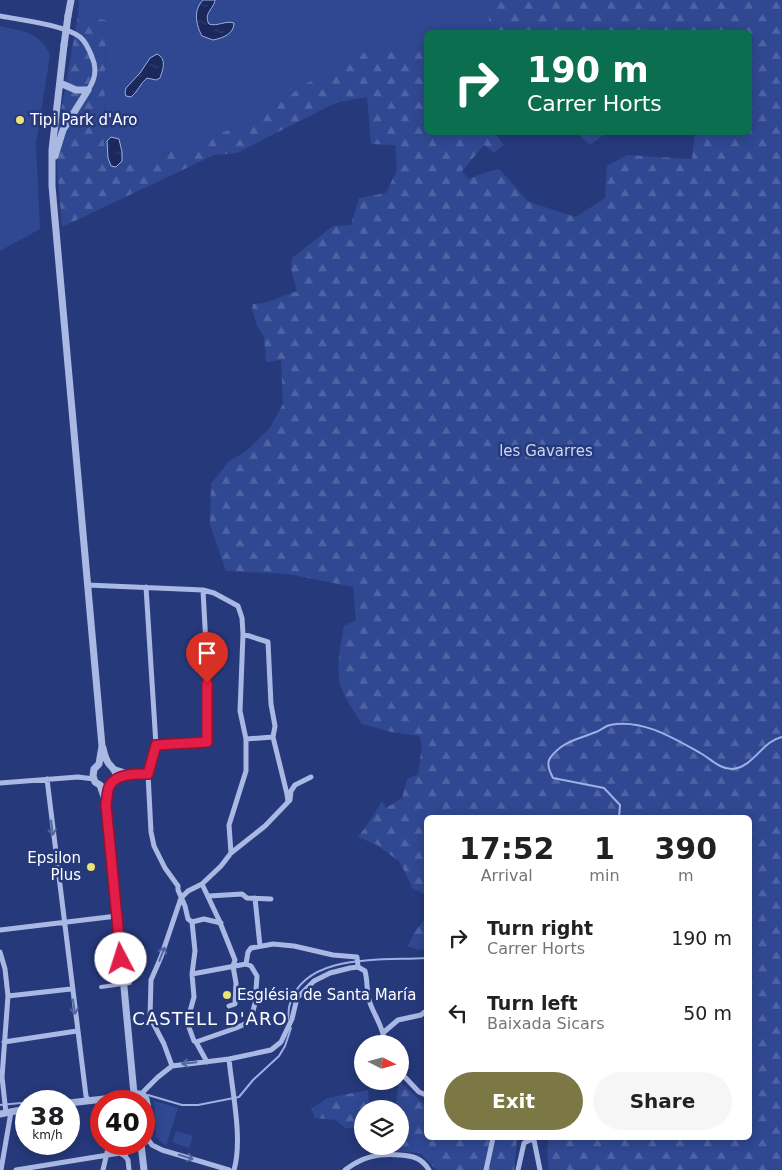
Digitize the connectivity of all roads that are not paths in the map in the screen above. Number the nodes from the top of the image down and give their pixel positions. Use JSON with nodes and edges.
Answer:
{"nodes":[{"id":1,"x":70,"y":0,"type":"edge"},
{"id":2,"x":0,"y":16,"type":"edge"},
{"id":3,"x":60,"y":82,"type":"junction"},
{"id":4,"x":88,"y":90,"type":"junction"},
{"id":5,"x":52,"y":169,"type":"junction"},
{"id":6,"x":87,"y":585,"type":"junction"},
{"id":7,"x":146,"y":587,"type":"junction"},
{"id":8,"x":203,"y":590,"type":"junction"},
{"id":9,"x":243,"y":634,"type":"junction"},
{"id":10,"x":274,"y":737,"type":"junction"},
{"id":11,"x":246,"y":739,"type":"junction"},
{"id":12,"x":156,"y":745,"type":"junction"},
{"id":13,"x":102,"y":746,"type":"junction"},
{"id":14,"x":99,"y":764,"type":"junction"},
{"id":15,"x":108,"y":764,"type":"junction"},
{"id":16,"x":115,"y":769,"type":"junction"},
{"id":17,"x":132,"y":774,"type":"junction"},
{"id":18,"x":148,"y":774,"type":"junction"},
{"id":19,"x":94,"y":776,"type":"junction"},
{"id":20,"x":311,"y":777,"type":"dead end"},
{"id":21,"x":47,"y":779,"type":"junction"},
{"id":22,"x":115,"y":779,"type":"junction"},
{"id":23,"x":0,"y":783,"type":"edge"},
{"id":24,"x":100,"y":785,"type":"junction"},
{"id":25,"x":109,"y":785,"type":"junction"},
{"id":26,"x":288,"y":803,"type":"junction"},
{"id":27,"x":106,"y":805,"type":"junction"},
{"id":28,"x":231,"y":852,"type":"junction"},
{"id":29,"x":202,"y":884,"type":"junction"},
{"id":30,"x":178,"y":886,"type":"junction"},
{"id":31,"x":188,"y":891,"type":"junction"},
{"id":32,"x":209,"y":896,"type":"junction"},
{"id":33,"x":181,"y":898,"type":"junction"},
{"id":34,"x":255,"y":898,"type":"junction"},
{"id":35,"x":272,"y":899,"type":"dead end"},
{"id":36,"x":117,"y":916,"type":"junction"},
{"id":37,"x":192,"y":922,"type":"junction"},
{"id":38,"x":63,"y":923,"type":"junction"},
{"id":39,"x":221,"y":923,"type":"junction"},
{"id":40,"x":0,"y":930,"type":"edge"},
{"id":41,"x":260,"y":946,"type":"junction"},
{"id":42,"x":0,"y":952,"type":"edge"},
{"id":43,"x":246,"y":964,"type":"junction"},
{"id":44,"x":233,"y":966,"type":"junction"},
{"id":45,"x":358,"y":966,"type":"junction"},
{"id":46,"x":190,"y":974,"type":"junction"},
{"id":47,"x":127,"y":984,"type":"junction"},
{"id":48,"x":101,"y":987,"type":"dead end"},
{"id":49,"x":71,"y":989,"type":"junction"},
{"id":50,"x":8,"y":996,"type":"junction"},
{"id":51,"x":229,"y":1006,"type":"dead end"},
{"id":52,"x":424,"y":1013,"type":"edge"},
{"id":53,"x":77,"y":1032,"type":"junction"},
{"id":54,"x":384,"y":1032,"type":"junction"},
{"id":55,"x":384,"y":1035,"type":"edge"},
{"id":56,"x":4,"y":1042,"type":"junction"},
{"id":57,"x":196,"y":1042,"type":"junction"},
{"id":58,"x":229,"y":1059,"type":"junction"},
{"id":59,"x":206,"y":1062,"type":"junction"},
{"id":60,"x":172,"y":1066,"type":"junction"},
{"id":61,"x":409,"y":1081,"type":"edge"},
{"id":62,"x":134,"y":1090,"type":"edge"},
{"id":63,"x":144,"y":1090,"type":"edge"},
{"id":64,"x":424,"y":1094,"type":"edge"},
{"id":65,"x":89,"y":1101,"type":"joint"},
{"id":66,"x":80,"y":1102,"type":"edge"},
{"id":67,"x":6,"y":1112,"type":"edge"},
{"id":68,"x":493,"y":1140,"type":"edge"},
{"id":69,"x":530,"y":1140,"type":"edge"},
{"id":70,"x":536,"y":1140,"type":"edge"},
{"id":71,"x":155,"y":1146,"type":"edge"},
{"id":72,"x":144,"y":1155,"type":"edge"},
{"id":73,"x":106,"y":1156,"type":"junction"},
{"id":74,"x":125,"y":1156,"type":"joint"},
{"id":75,"x":1,"y":1170,"type":"edge"},
{"id":76,"x":16,"y":1170,"type":"edge"},
{"id":77,"x":103,"y":1170,"type":"edge"},
{"id":78,"x":129,"y":1170,"type":"edge"},
{"id":79,"x":144,"y":1170,"type":"edge"},
{"id":80,"x":229,"y":1170,"type":"edge"},
{"id":81,"x":234,"y":1170,"type":"edge"},
{"id":82,"x":344,"y":1170,"type":"edge"},
{"id":83,"x":429,"y":1170,"type":"edge"},
{"id":84,"x":486,"y":1170,"type":"edge"},
{"id":85,"x":518,"y":1170,"type":"edge"},
{"id":86,"x":540,"y":1170,"type":"edge"}],
"edges":[{"from":1,"to":3,"type":"street","bridge":true},
{"from":2,"to":4,"type":"street"},
{"from":3,"to":4,"type":"street"},
{"from":3,"to":5,"type":"street"},
{"from":4,"to":5,"type":"street"},
{"from":5,"to":6,"type":"street"},
{"from":6,"to":7,"type":"street"},
{"from":6,"to":13,"type":"street"},
{"from":7,"to":8,"type":"street"},
{"from":7,"to":12,"type":"street"},
{"from":8,"to":9,"type":"street"},
{"from":8,"to":12,"type":"street"},
{"from":9,"to":10,"type":"street"},
{"from":9,"to":11,"type":"street"},
{"from":10,"to":11,"type":"street"},
{"from":10,"to":26,"type":"street"},
{"from":11,"to":28,"type":"street"},
{"from":12,"to":18,"type":"street"},
{"from":13,"to":14,"type":"street"},
{"from":13,"to":15,"type":"street"},
{"from":14,"to":15,"type":"street"},
{"from":14,"to":19,"type":"street"},
{"from":15,"to":16,"type":"street"},
{"from":16,"to":17,"type":"street"},
{"from":16,"to":22,"type":"street"},
{"from":17,"to":18,"type":"street"},
{"from":17,"to":22,"type":"street"},
{"from":18,"to":30,"type":"street"},
{"from":19,"to":21,"type":"street"},
{"from":19,"to":24,"type":"street"},
{"from":20,"to":26,"type":"street"},
{"from":21,"to":23,"type":"street"},
{"from":21,"to":38,"type":"street","one_way":true},
{"from":22,"to":25,"type":"street"},
{"from":24,"to":25,"type":"street"},
{"from":24,"to":27,"type":"street"},
{"from":25,"to":27,"type":"street"},
{"from":26,"to":28,"type":"street"},
{"from":27,"to":36,"type":"street"},
{"from":28,"to":29,"type":"street"},
{"from":29,"to":31,"type":"street"},
{"from":29,"to":32,"type":"street"},
{"from":30,"to":31,"type":"street"},
{"from":30,"to":33,"type":"street"},
{"from":31,"to":33,"type":"street"},
{"from":32,"to":34,"type":"street"},
{"from":32,"to":39,"type":"street"},
{"from":33,"to":37,"type":"street"},
{"from":60,"to":33,"type":"street","one_way":true},
{"from":34,"to":35,"type":"street"},
{"from":34,"to":41,"type":"street"},
{"from":36,"to":38,"type":"street"},
{"from":36,"to":47,"type":"street"},
{"from":37,"to":39,"type":"street"},
{"from":37,"to":46,"type":"street"},
{"from":38,"to":40,"type":"street"},
{"from":38,"to":49,"type":"street"},
{"from":39,"to":44,"type":"street"},
{"from":41,"to":43,"type":"street"},
{"from":41,"to":45,"type":"street"},
{"from":42,"to":50,"type":"street"},
{"from":43,"to":44,"type":"street"},
{"from":43,"to":57,"type":"street"},
{"from":44,"to":46,"type":"street"},
{"from":44,"to":51,"type":"street"},
{"from":45,"to":54,"type":"street"},
{"from":45,"to":58,"type":"street"},
{"from":46,"to":57,"type":"street"},
{"from":47,"to":48,"type":"street"},
{"from":47,"to":62,"type":"street"},
{"from":49,"to":50,"type":"street"},
{"from":49,"to":53,"type":"street","one_way":true},
{"from":50,"to":56,"type":"street"},
{"from":52,"to":54,"type":"street"},
{"from":53,"to":56,"type":"street"},
{"from":53,"to":65,"type":"street"},
{"from":54,"to":55,"type":"street"},
{"from":56,"to":67,"type":"street"},
{"from":57,"to":59,"type":"street"},
{"from":58,"to":59,"type":"street"},
{"from":58,"to":81,"type":"street"},
{"from":59,"to":60,"type":"street","one_way":true},
{"from":60,"to":63,"type":"street"},
{"from":61,"to":64,"type":"street"},
{"from":65,"to":66,"type":"street"},
{"from":67,"to":75,"type":"street"},
{"from":68,"to":84,"type":"street"},
{"from":69,"to":85,"type":"street"},
{"from":70,"to":86,"type":"street"},
{"from":71,"to":80,"type":"street","one_way":true},
{"from":72,"to":79,"type":"street"},
{"from":73,"to":74,"type":"street"},
{"from":73,"to":76,"type":"street"},
{"from":73,"to":77,"type":"street"},
{"from":74,"to":78,"type":"street"},
{"from":82,"to":83,"type":"street"}]}
